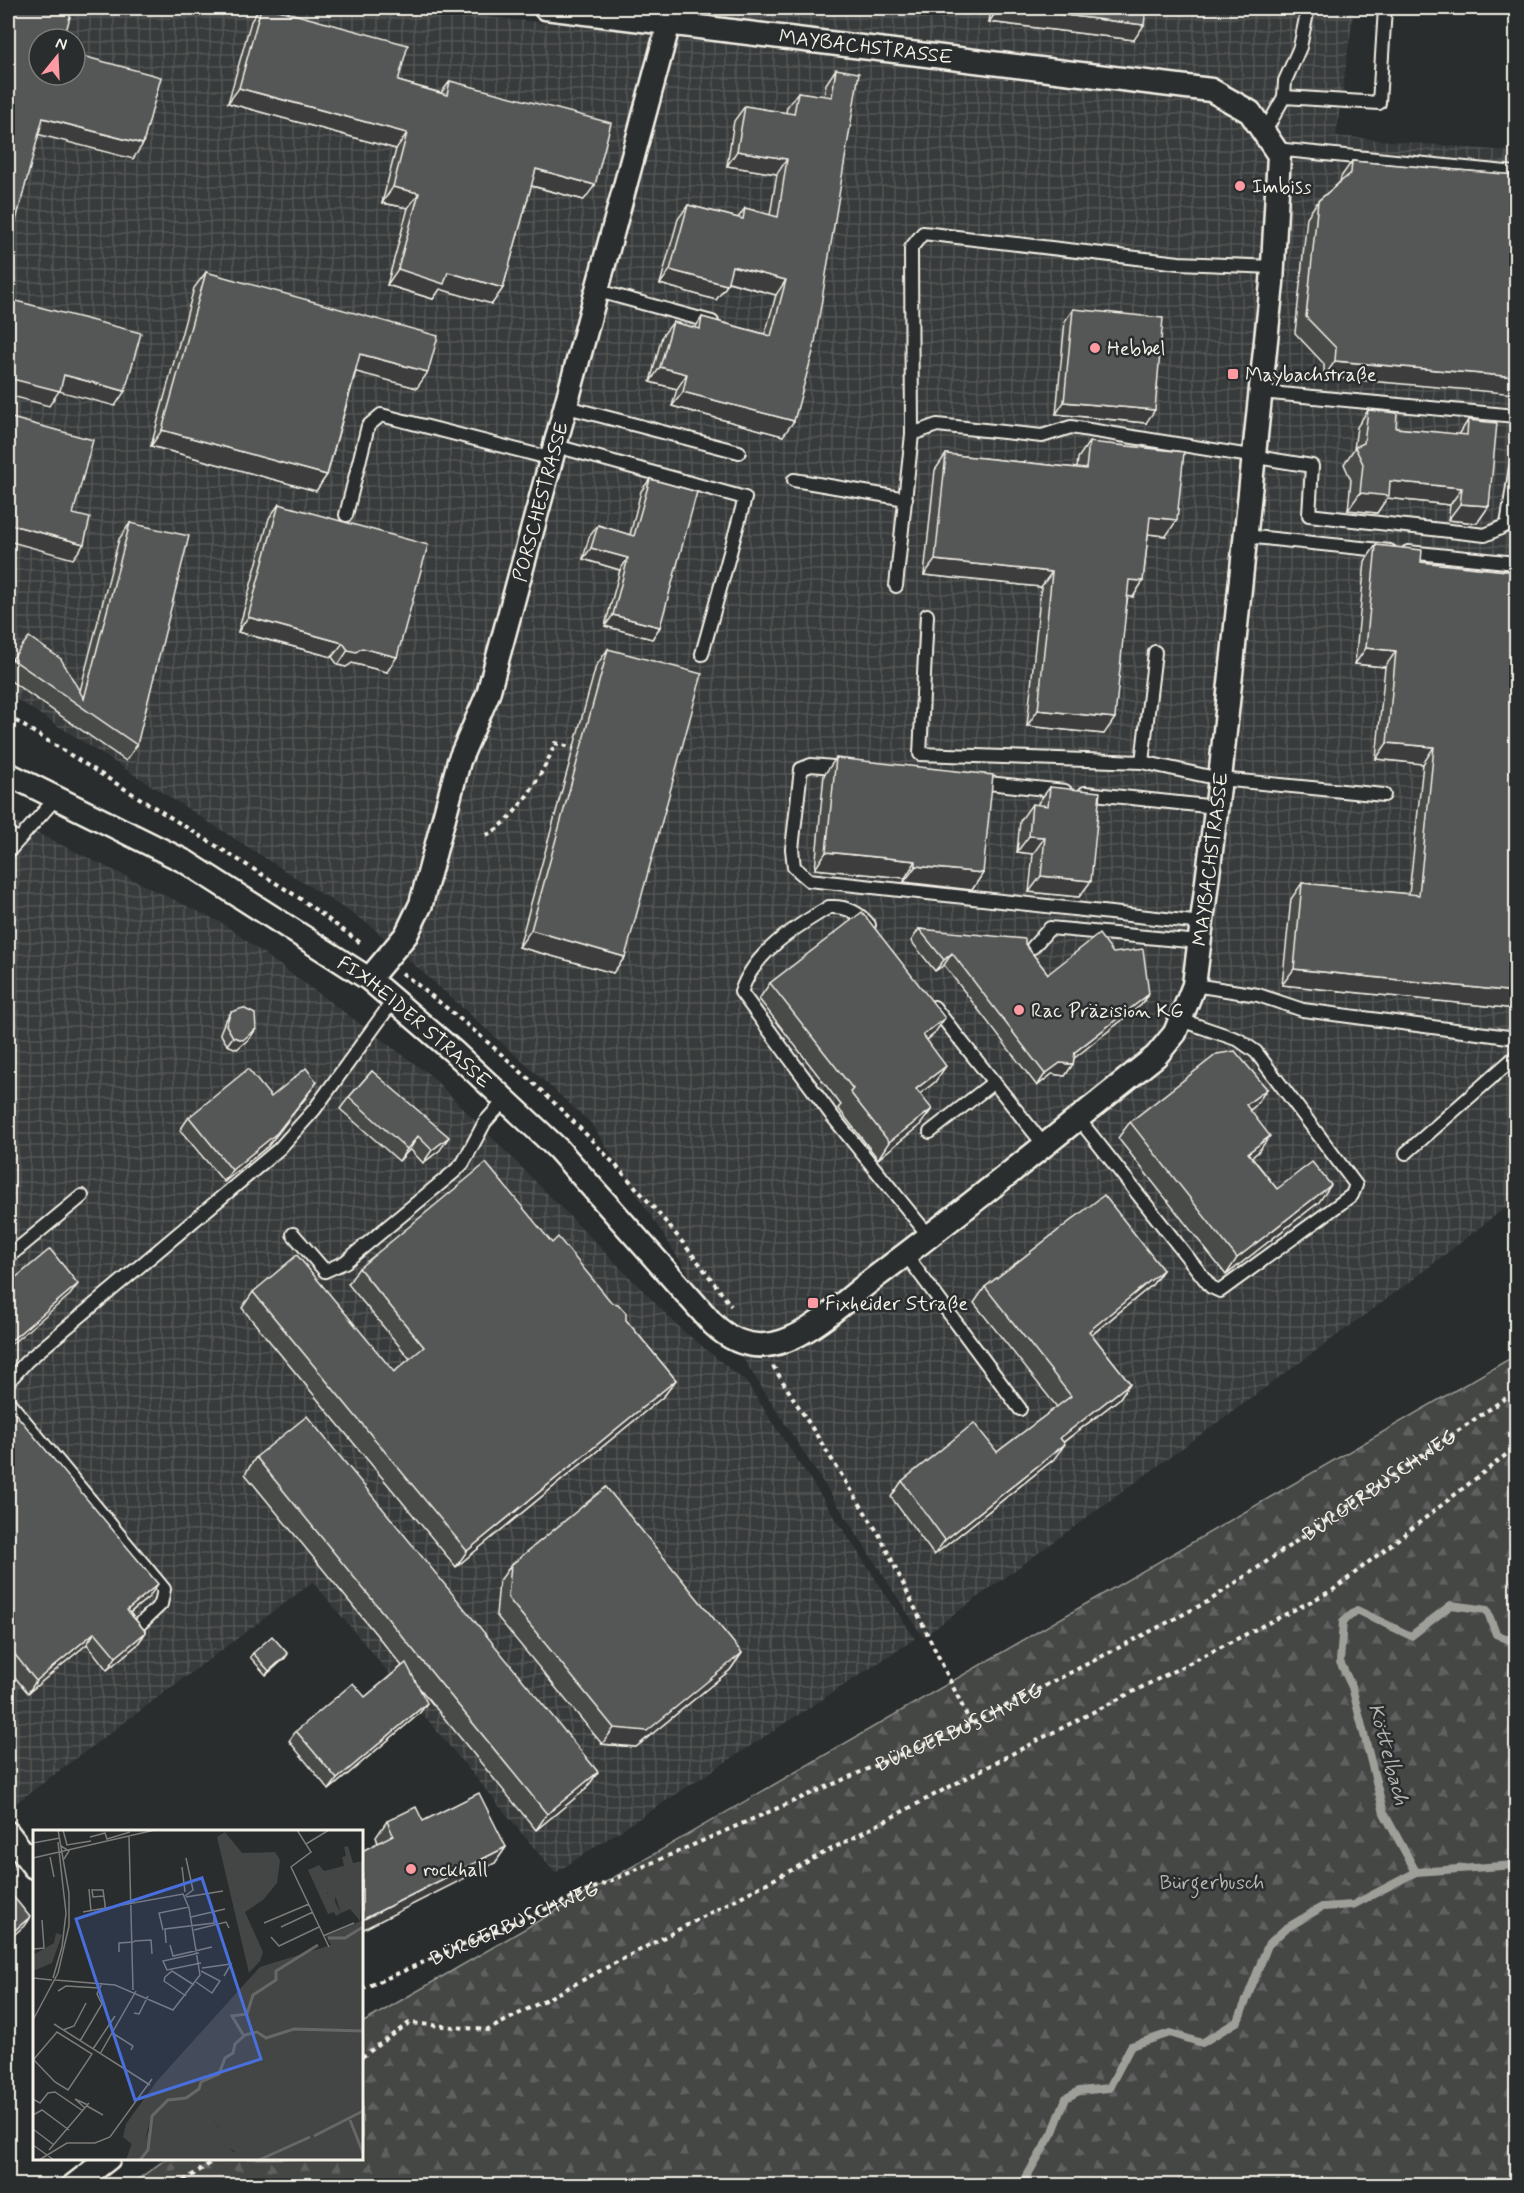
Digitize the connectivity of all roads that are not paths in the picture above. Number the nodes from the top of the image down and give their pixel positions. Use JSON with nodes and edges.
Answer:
{"nodes":[{"id":1,"x":545,"y":8,"type":"edge"},
{"id":2,"x":1308,"y":8,"type":"edge"},
{"id":3,"x":1385,"y":8,"type":"edge"},
{"id":4,"x":671,"y":15,"type":"edge"},
{"id":5,"x":1284,"y":98,"type":"junction"},
{"id":6,"x":1269,"y":141,"type":"junction"},
{"id":7,"x":1516,"y":173,"type":"edge"},
{"id":8,"x":1273,"y":267,"type":"junction"},
{"id":9,"x":598,"y":291,"type":"junction"},
{"id":10,"x":712,"y":322,"type":"edge"},
{"id":11,"x":1260,"y":392,"type":"junction"},
{"id":12,"x":567,"y":407,"type":"junction"},
{"id":13,"x":1516,"y":416,"type":"edge"},
{"id":14,"x":912,"y":434,"type":"junction"},
{"id":15,"x":554,"y":452,"type":"junction"},
{"id":16,"x":739,"y":452,"type":"dead end"},
{"id":17,"x":1253,"y":459,"type":"junction"},
{"id":18,"x":1516,"y":467,"type":"edge"},
{"id":19,"x":794,"y":480,"type":"dead end"},
{"id":20,"x":906,"y":499,"type":"junction"},
{"id":21,"x":346,"y":515,"type":"dead end"},
{"id":22,"x":1245,"y":537,"type":"junction"},
{"id":23,"x":1516,"y":563,"type":"edge"},
{"id":24,"x":896,"y":586,"type":"dead end"},
{"id":25,"x":927,"y":615,"type":"dead end"},
{"id":26,"x":1155,"y":652,"type":"dead end"},
{"id":27,"x":702,"y":654,"type":"dead end"},
{"id":28,"x":1142,"y":762,"type":"junction"},
{"id":29,"x":859,"y":770,"type":"edge"},
{"id":30,"x":8,"y":774,"type":"edge"},
{"id":31,"x":1220,"y":779,"type":"junction"},
{"id":32,"x":966,"y":781,"type":"edge"},
{"id":33,"x":1384,"y":795,"type":"dead end"},
{"id":34,"x":57,"y":796,"type":"junction"},
{"id":35,"x":1216,"y":807,"type":"junction"},
{"id":36,"x":13,"y":836,"type":"edge"},
{"id":37,"x":8,"y":852,"type":"edge"},
{"id":38,"x":1200,"y":933,"type":"junction"},
{"id":39,"x":877,"y":936,"type":"edge"},
{"id":40,"x":1033,"y":947,"type":"dead end"},
{"id":41,"x":369,"y":979,"type":"junction"},
{"id":42,"x":1194,"y":985,"type":"junction"},
{"id":43,"x":924,"y":994,"type":"edge"},
{"id":44,"x":393,"y":1001,"type":"junction"},
{"id":45,"x":1181,"y":1020,"type":"junction"},
{"id":46,"x":1516,"y":1038,"type":"edge"},
{"id":47,"x":1516,"y":1056,"type":"edge"},
{"id":48,"x":994,"y":1082,"type":"junction"},
{"id":49,"x":506,"y":1100,"type":"junction"},
{"id":50,"x":1078,"y":1118,"type":"junction"},
{"id":51,"x":930,"y":1132,"type":"edge"},
{"id":52,"x":1044,"y":1145,"type":"junction"},
{"id":53,"x":1406,"y":1153,"type":"dead end"},
{"id":54,"x":82,"y":1196,"type":"dead end"},
{"id":55,"x":293,"y":1234,"type":"dead end"},
{"id":56,"x":929,"y":1236,"type":"junction"},
{"id":57,"x":906,"y":1255,"type":"junction"},
{"id":58,"x":8,"y":1257,"type":"edge"},
{"id":59,"x":760,"y":1345,"type":"joint"},
{"id":60,"x":8,"y":1382,"type":"edge"},
{"id":61,"x":8,"y":1401,"type":"edge"},
{"id":62,"x":1020,"y":1409,"type":"dead end"},
{"id":63,"x":137,"y":1627,"type":"edge"},
{"id":64,"x":8,"y":1833,"type":"edge"},
{"id":65,"x":33,"y":1866,"type":"edge"},
{"id":66,"x":107,"y":2160,"type":"edge"},
{"id":67,"x":73,"y":2186,"type":"edge"}],
"edges":[{"from":1,"to":4,"type":"street","name":"MAYBACHSTRASSE"},
{"from":2,"to":5,"type":"lane"},
{"from":3,"to":5,"type":"lane"},
{"from":4,"to":6,"type":"street","name":"MAYBACHSTRASSE"},
{"from":4,"to":9,"type":"street","name":"PORSCHESTRASSE"},
{"from":5,"to":6,"type":"lane"},
{"from":6,"to":7,"type":"lane"},
{"from":6,"to":8,"type":"street","name":"MAYBACHSTRASSE"},
{"from":8,"to":11,"type":"street","name":"MAYBACHSTRASSE"},
{"from":8,"to":14,"type":"lane"},
{"from":9,"to":10,"type":"lane"},
{"from":9,"to":12,"type":"street","name":"PORSCHESTRASSE"},
{"from":11,"to":13,"type":"lane"},
{"from":11,"to":17,"type":"street","name":"MAYBACHSTRASSE"},
{"from":12,"to":15,"type":"street","name":"PORSCHESTRASSE"},
{"from":12,"to":16,"type":"lane"},
{"from":14,"to":17,"type":"lane"},
{"from":14,"to":20,"type":"lane"},
{"from":15,"to":21,"type":"lane"},
{"from":15,"to":27,"type":"lane"},
{"from":15,"to":41,"type":"street","name":"PORSCHESTRASSE"},
{"from":17,"to":18,"type":"lane"},
{"from":17,"to":22,"type":"street","name":"MAYBACHSTRASSE"},
{"from":19,"to":20,"type":"lane"},
{"from":20,"to":24,"type":"lane"},
{"from":22,"to":23,"type":"lane"},
{"from":22,"to":31,"type":"street","name":"MAYBACHSTRASSE"},
{"from":25,"to":28,"type":"lane"},
{"from":26,"to":28,"type":"lane"},
{"from":28,"to":31,"type":"lane"},
{"from":29,"to":38,"type":"lane"},
{"from":30,"to":34,"type":"street","name":"FIXHEIDER STRASSE"},
{"from":31,"to":33,"type":"lane"},
{"from":31,"to":35,"type":"street","name":"MAYBACHSTRASSE"},
{"from":32,"to":35,"type":"lane"},
{"from":34,"to":36,"type":"lane"},
{"from":34,"to":41,"type":"street","name":"FIXHEIDER STRASSE"},
{"from":35,"to":38,"type":"street","name":"MAYBACHSTRASSE"},
{"from":36,"to":37,"type":"lane"},
{"from":38,"to":40,"type":"lane"},
{"from":38,"to":42,"type":"street","name":"MAYBACHSTRASSE"},
{"from":39,"to":56,"type":"lane"},
{"from":41,"to":44,"type":"street","name":"FIXHEIDER STRASSE"},
{"from":42,"to":45,"type":"street","name":"MAYBACHSTRASSE"},
{"from":42,"to":46,"type":"lane"},
{"from":43,"to":48,"type":"lane"},
{"from":44,"to":49,"type":"street","name":"FIXHEIDER STRASSE"},
{"from":44,"to":60,"type":"lane"},
{"from":45,"to":50,"type":"street","name":"MAYBACHSTRASSE"},
{"from":45,"to":50,"type":"lane"},
{"from":47,"to":53,"type":"lane"},
{"from":48,"to":51,"type":"lane"},
{"from":48,"to":52,"type":"lane"},
{"from":49,"to":55,"type":"lane"},
{"from":49,"to":59,"type":"street","name":"FIXHEIDER STRASSE"},
{"from":50,"to":52,"type":"street","name":"MAYBACHSTRASSE"},
{"from":52,"to":56,"type":"street","name":"MAYBACHSTRASSE"},
{"from":54,"to":58,"type":"lane"},
{"from":56,"to":57,"type":"street","name":"MAYBACHSTRASSE"},
{"from":57,"to":59,"type":"street","name":"MAYBACHSTRASSE"},
{"from":57,"to":62,"type":"lane"},
{"from":61,"to":63,"type":"lane"},
{"from":64,"to":65,"type":"street"},
{"from":66,"to":67,"type":"street"}]}
